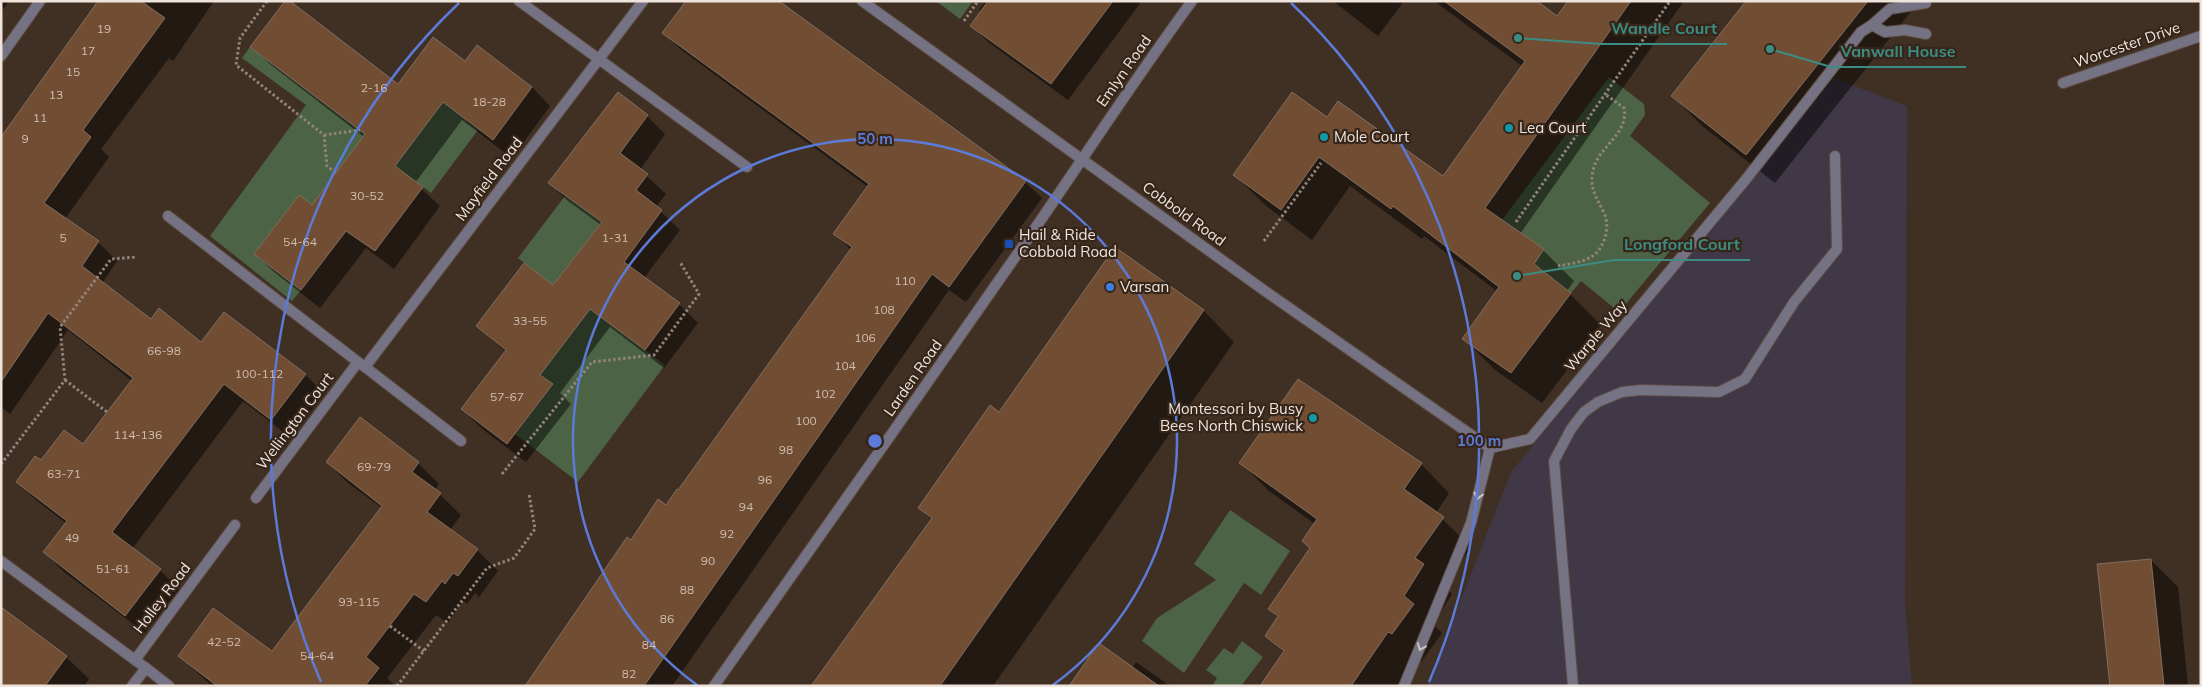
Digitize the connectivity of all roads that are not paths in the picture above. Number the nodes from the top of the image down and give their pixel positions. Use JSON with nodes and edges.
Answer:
{"nodes":[{"id":1,"x":40,"y":1,"type":"edge"},
{"id":2,"x":519,"y":1,"type":"edge"},
{"id":3,"x":643,"y":1,"type":"edge"},
{"id":4,"x":862,"y":1,"type":"edge"},
{"id":5,"x":1192,"y":1,"type":"edge"},
{"id":6,"x":1926,"y":4,"type":"dead end"},
{"id":7,"x":1872,"y":25,"type":"junction"},
{"id":8,"x":1926,"y":34,"type":"dead end"},
{"id":9,"x":2201,"y":36,"type":"edge"},
{"id":10,"x":1,"y":56,"type":"edge"},
{"id":11,"x":599,"y":59,"type":"junction"},
{"id":12,"x":2063,"y":83,"type":"dead end"},
{"id":13,"x":1835,"y":156,"type":"dead end"},
{"id":14,"x":1082,"y":159,"type":"junction"},
{"id":15,"x":747,"y":168,"type":"dead end"},
{"id":16,"x":168,"y":216,"type":"dead end"},
{"id":17,"x":362,"y":365,"type":"junction"},
{"id":18,"x":461,"y":441,"type":"dead end"},
{"id":19,"x":1490,"y":448,"type":"junction"},
{"id":20,"x":256,"y":498,"type":"dead end"},
{"id":21,"x":235,"y":525,"type":"dead end"},
{"id":22,"x":1,"y":561,"type":"edge"},
{"id":23,"x":135,"y":660,"type":"junction"},
{"id":24,"x":146,"y":668,"type":"junction"},
{"id":25,"x":132,"y":686,"type":"edge"},
{"id":26,"x":169,"y":686,"type":"edge"},
{"id":27,"x":714,"y":686,"type":"edge"},
{"id":28,"x":1404,"y":686,"type":"edge"},
{"id":29,"x":1573,"y":686,"type":"edge"}],
"edges":[{"from":1,"to":10,"type":"street"},
{"from":2,"to":11,"type":"street"},
{"from":3,"to":11,"type":"street","name":"Mayfield Road"},
{"from":4,"to":14,"type":"street","name":"Cobbold Road"},
{"from":5,"to":14,"type":"street","name":"Emlyn Road"},
{"from":6,"to":7,"type":"street","name":"Warple Way"},
{"from":7,"to":8,"type":"street"},
{"from":7,"to":19,"type":"street","name":"Warple Way"},
{"from":9,"to":12,"type":"street","name":"Worcester Drive"},
{"from":11,"to":15,"type":"street"},
{"from":11,"to":17,"type":"street","name":"Mayfield Road"},
{"from":13,"to":29,"type":"street"},
{"from":14,"to":19,"type":"street","name":"Cobbold Road"},
{"from":14,"to":27,"type":"street","name":"Larden Road"},
{"from":16,"to":17,"type":"street"},
{"from":17,"to":18,"type":"street"},
{"from":17,"to":20,"type":"street","name":"Wellington Court"},
{"from":19,"to":28,"type":"street","one_way":true},
{"from":21,"to":23,"type":"street","name":"Holley Road"},
{"from":22,"to":23,"type":"street"},
{"from":23,"to":24,"type":"street"},
{"from":24,"to":25,"type":"street"},
{"from":24,"to":26,"type":"street"}]}
